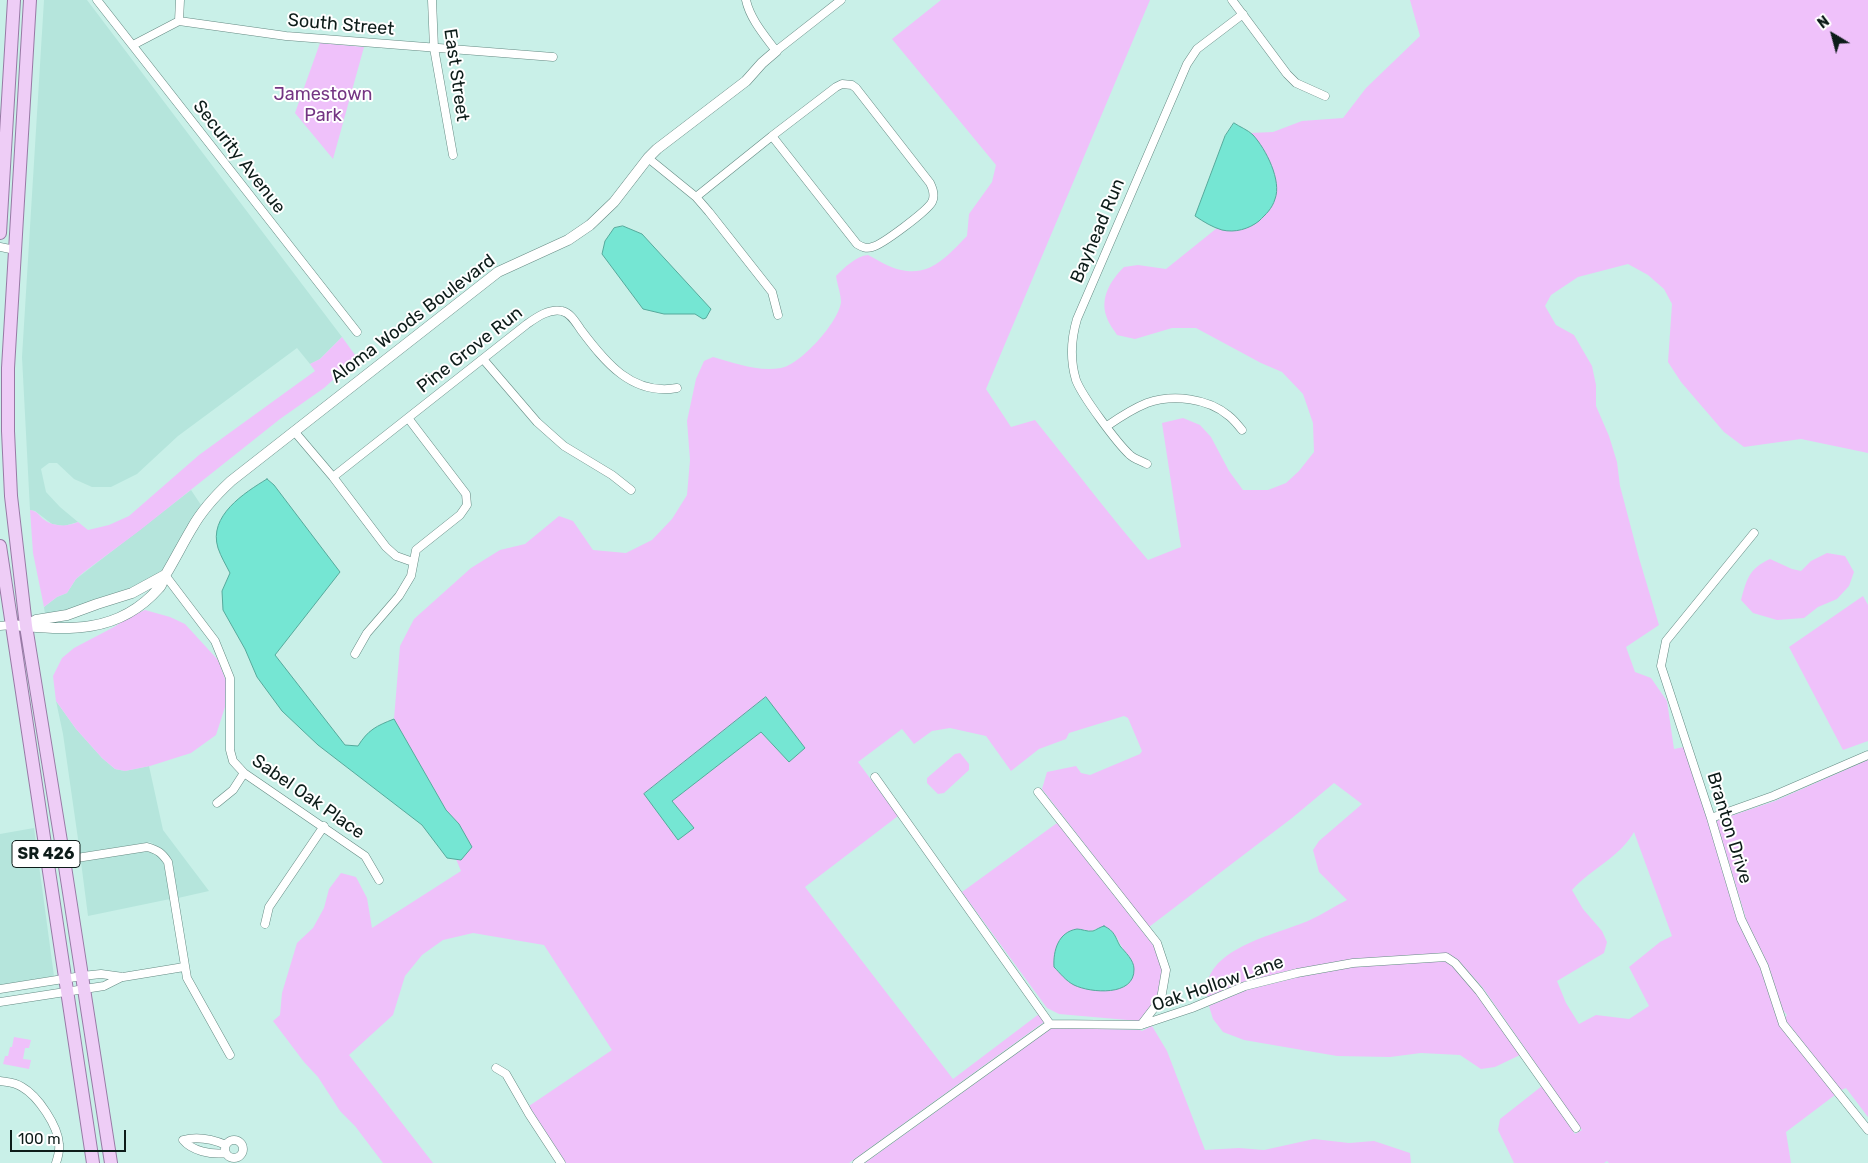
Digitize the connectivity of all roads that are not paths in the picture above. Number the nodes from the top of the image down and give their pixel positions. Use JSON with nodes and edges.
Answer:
{"nodes":[{"id":1,"x":14,"y":0,"type":"edge"},
{"id":2,"x":30,"y":0,"type":"edge"},
{"id":3,"x":97,"y":0,"type":"edge"},
{"id":4,"x":180,"y":0,"type":"edge"},
{"id":5,"x":432,"y":0,"type":"edge"},
{"id":6,"x":746,"y":0,"type":"edge"},
{"id":7,"x":841,"y":0,"type":"edge"},
{"id":8,"x":1232,"y":0,"type":"edge"},
{"id":9,"x":1243,"y":14,"type":"junction"},
{"id":10,"x":179,"y":21,"type":"junction"},
{"id":11,"x":133,"y":45,"type":"junction"},
{"id":12,"x":434,"y":48,"type":"junction"},
{"id":13,"x":776,"y":51,"type":"junction"},
{"id":14,"x":553,"y":57,"type":"dead end"},
{"id":15,"x":1325,"y":96,"type":"dead end"},
{"id":16,"x":772,"y":136,"type":"junction"},
{"id":17,"x":453,"y":155,"type":"dead end"},
{"id":18,"x":648,"y":158,"type":"junction"},
{"id":19,"x":696,"y":197,"type":"junction"},
{"id":20,"x":0,"y":233,"type":"edge"},
{"id":21,"x":0,"y":247,"type":"edge"},
{"id":22,"x":15,"y":250,"type":"junction"},
{"id":23,"x":778,"y":314,"type":"dead end"},
{"id":24,"x":357,"y":332,"type":"dead end"},
{"id":25,"x":483,"y":359,"type":"junction"},
{"id":26,"x":677,"y":388,"type":"dead end"},
{"id":27,"x":408,"y":418,"type":"junction"},
{"id":28,"x":1107,"y":426,"type":"junction"},
{"id":29,"x":1242,"y":430,"type":"dead end"},
{"id":30,"x":294,"y":431,"type":"junction"},
{"id":31,"x":1147,"y":464,"type":"dead end"},
{"id":32,"x":333,"y":477,"type":"junction"},
{"id":33,"x":630,"y":490,"type":"dead end"},
{"id":34,"x":1754,"y":533,"type":"dead end"},
{"id":35,"x":0,"y":546,"type":"edge"},
{"id":36,"x":413,"y":562,"type":"junction"},
{"id":37,"x":165,"y":575,"type":"junction"},
{"id":38,"x":6,"y":626,"type":"edge"},
{"id":39,"x":26,"y":626,"type":"junction"},
{"id":40,"x":355,"y":654,"type":"dead end"},
{"id":41,"x":1868,"y":755,"type":"edge"},
{"id":42,"x":244,"y":773,"type":"junction"},
{"id":43,"x":875,"y":777,"type":"dead end"},
{"id":44,"x":1038,"y":792,"type":"dead end"},
{"id":45,"x":217,"y":803,"type":"dead end"},
{"id":46,"x":1711,"y":818,"type":"junction"},
{"id":47,"x":324,"y":826,"type":"junction"},
{"id":48,"x":64,"y":860,"type":"junction"},
{"id":49,"x":379,"y":880,"type":"dead end"},
{"id":50,"x":265,"y":924,"type":"dead end"},
{"id":51,"x":184,"y":967,"type":"junction"},
{"id":52,"x":123,"y":977,"type":"junction"},
{"id":53,"x":83,"y":983,"type":"junction"},
{"id":54,"x":66,"y":985,"type":"junction"},
{"id":55,"x":0,"y":989,"type":"edge"},
{"id":56,"x":0,"y":1002,"type":"edge"},
{"id":57,"x":1050,"y":1024,"type":"junction"},
{"id":58,"x":1141,"y":1025,"type":"junction"},
{"id":59,"x":230,"y":1055,"type":"dead end"},
{"id":60,"x":496,"y":1068,"type":"dead end"},
{"id":61,"x":0,"y":1081,"type":"edge"},
{"id":62,"x":1576,"y":1128,"type":"dead end"},
{"id":63,"x":1868,"y":1130,"type":"edge"},
{"id":64,"x":204,"y":1139,"type":"junction"},
{"id":65,"x":201,"y":1150,"type":"junction"},
{"id":66,"x":56,"y":1163,"type":"edge"},
{"id":67,"x":93,"y":1163,"type":"edge"},
{"id":68,"x":111,"y":1163,"type":"edge"},
{"id":69,"x":561,"y":1163,"type":"edge"},
{"id":70,"x":857,"y":1163,"type":"edge"}],
"edges":[{"from":1,"to":20,"type":"main road"},
{"from":2,"to":22,"type":"main road","number":"SR 426"},
{"from":3,"to":11,"type":"street","name":"Security Avenue"},
{"from":4,"to":10,"type":"street"},
{"from":5,"to":12,"type":"street","name":"East Street"},
{"from":6,"to":13,"type":"street"},
{"from":7,"to":13,"type":"street","name":"Aloma Woods Boulevard"},
{"from":8,"to":9,"type":"street"},
{"from":9,"to":15,"type":"street"},
{"from":9,"to":28,"type":"street","name":"Bayhead Run"},
{"from":10,"to":11,"type":"street"},
{"from":10,"to":12,"type":"street","name":"South Street"},
{"from":11,"to":24,"type":"street","name":"Security Avenue"},
{"from":12,"to":14,"type":"street","name":"South Street"},
{"from":12,"to":17,"type":"street","name":"East Street"},
{"from":13,"to":18,"type":"street","name":"Aloma Woods Boulevard"},
{"from":16,"to":16,"type":"street"},
{"from":16,"to":19,"type":"street"},
{"from":18,"to":19,"type":"street"},
{"from":18,"to":30,"type":"street","name":"Aloma Woods Boulevard"},
{"from":19,"to":23,"type":"street"},
{"from":21,"to":22,"type":"street"},
{"from":22,"to":39,"type":"main road","number":"SR 426"},
{"from":25,"to":26,"type":"street","name":"Pine Grove Run"},
{"from":25,"to":27,"type":"street","name":"Pine Grove Run"},
{"from":25,"to":33,"type":"street"},
{"from":27,"to":32,"type":"street","name":"Pine Grove Run"},
{"from":27,"to":36,"type":"street"},
{"from":28,"to":29,"type":"street"},
{"from":28,"to":31,"type":"street","name":"Bayhead Run"},
{"from":30,"to":32,"type":"street"},
{"from":30,"to":37,"type":"street","name":"Aloma Woods Boulevard"},
{"from":32,"to":36,"type":"street"},
{"from":34,"to":46,"type":"street","name":"Branton Drive"},
{"from":35,"to":38,"type":"main road","number":"SR 426"},
{"from":36,"to":40,"type":"street"},
{"from":37,"to":39,"type":"street","name":"Aloma Woods Boulevard"},
{"from":37,"to":39,"type":"street","name":"Aloma Woods Boulevard"},
{"from":37,"to":42,"type":"street","name":"Sabel Oak Place"},
{"from":38,"to":39,"type":"street","name":"Aloma Woods Boulevard"},
{"from":38,"to":54,"type":"main road","number":"SR 426"},
{"from":39,"to":48,"type":"main road","number":"SR 426"},
{"from":41,"to":46,"type":"street"},
{"from":42,"to":45,"type":"street"},
{"from":42,"to":47,"type":"street","name":"Sabel Oak Place"},
{"from":43,"to":57,"type":"street"},
{"from":44,"to":58,"type":"street"},
{"from":46,"to":63,"type":"street","name":"Branton Drive"},
{"from":47,"to":49,"type":"street","name":"Sabel Oak Place"},
{"from":47,"to":50,"type":"street"},
{"from":48,"to":51,"type":"street"},
{"from":48,"to":53,"type":"main road","number":"SR 426"},
{"from":51,"to":52,"type":"street"},
{"from":51,"to":59,"type":"street"},
{"from":52,"to":53,"type":"street"},
{"from":52,"to":53,"type":"street"},
{"from":53,"to":54,"type":"street"},
{"from":53,"to":54,"type":"street"},
{"from":53,"to":68,"type":"main road","number":"SR 426"},
{"from":54,"to":55,"type":"street"},
{"from":54,"to":56,"type":"street"},
{"from":54,"to":67,"type":"main road","number":"SR 426"},
{"from":57,"to":58,"type":"street","name":"Oak Hollow Lane"},
{"from":57,"to":70,"type":"street"},
{"from":58,"to":62,"type":"street","name":"Oak Hollow Lane"},
{"from":60,"to":69,"type":"street"},
{"from":61,"to":66,"type":"street"},
{"from":64,"to":65,"type":"street"},
{"from":64,"to":65,"type":"street"},
{"from":64,"to":65,"type":"street"}]}
